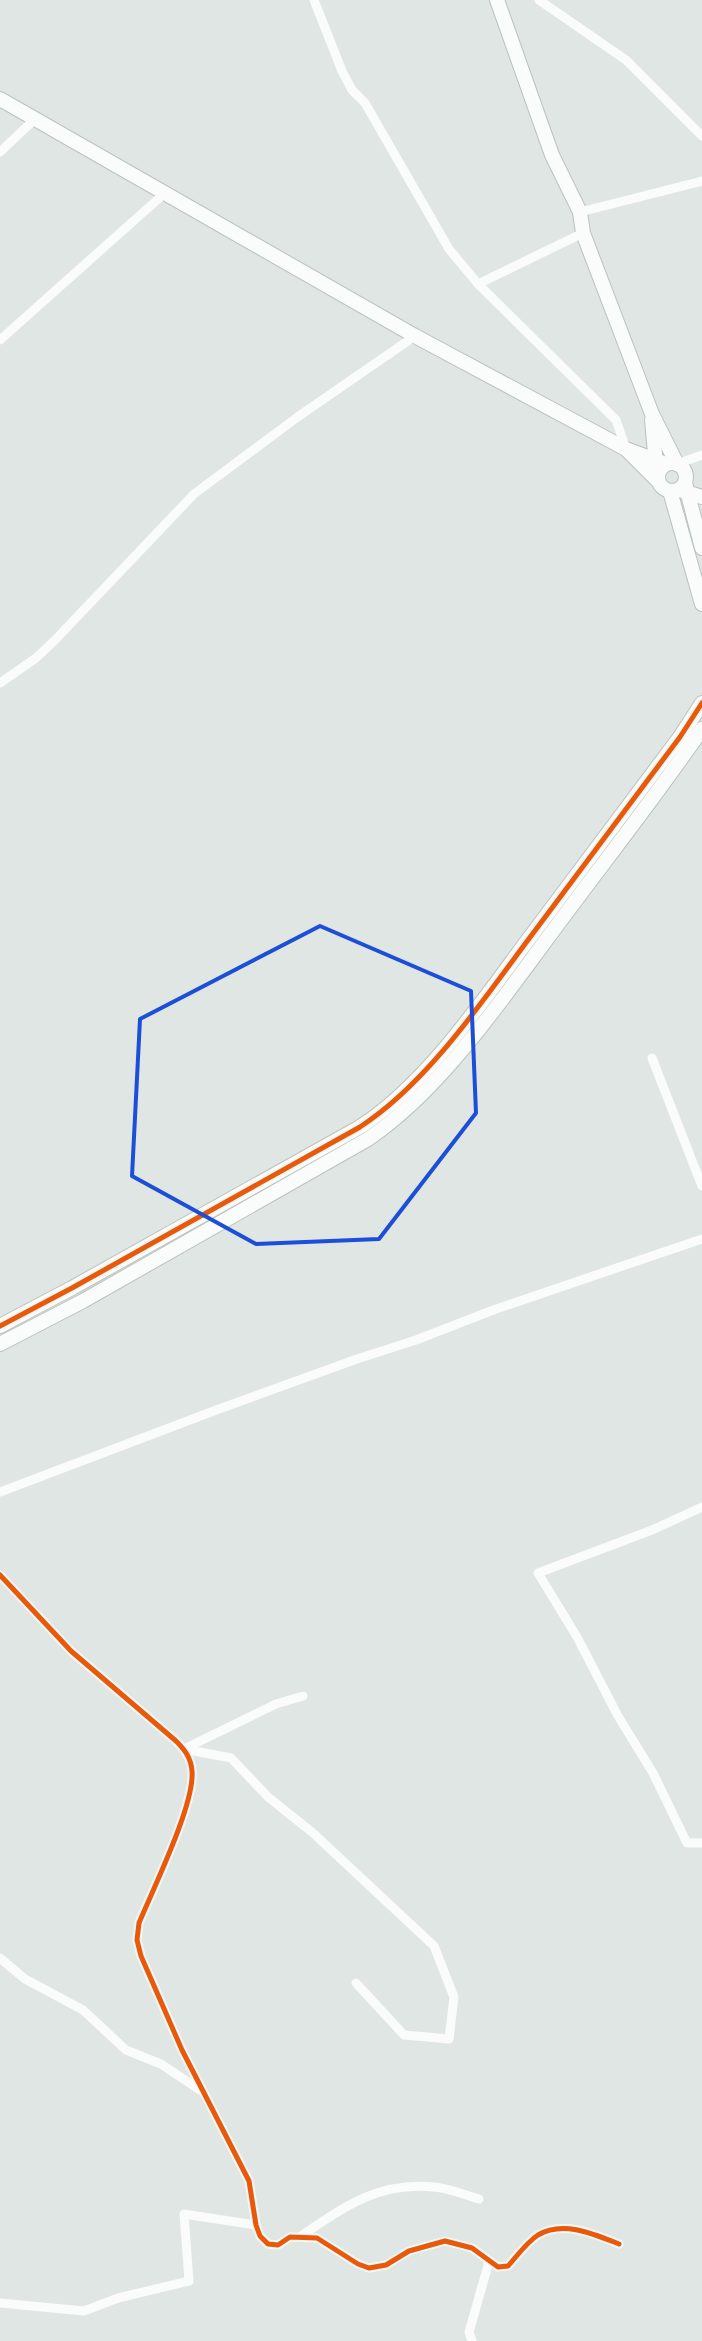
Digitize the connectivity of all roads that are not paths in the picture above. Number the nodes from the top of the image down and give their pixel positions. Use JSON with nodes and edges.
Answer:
{"nodes":[{"id":1,"x":314,"y":0,"type":"edge"},
{"id":2,"x":497,"y":0,"type":"edge"},
{"id":3,"x":539,"y":0,"type":"edge"},
{"id":4,"x":0,"y":99,"type":"edge"},
{"id":5,"x":35,"y":119,"type":"junction"},
{"id":6,"x":702,"y":136,"type":"edge"},
{"id":7,"x":0,"y":152,"type":"edge"},
{"id":8,"x":702,"y":181,"type":"edge"},
{"id":9,"x":166,"y":192,"type":"junction"},
{"id":10,"x":580,"y":212,"type":"junction"},
{"id":11,"x":583,"y":233,"type":"junction"},
{"id":12,"x":478,"y":284,"type":"junction"},
{"id":13,"x":415,"y":336,"type":"junction"},
{"id":14,"x":0,"y":340,"type":"edge"},
{"id":15,"x":652,"y":414,"type":"junction"},
{"id":16,"x":626,"y":449,"type":"junction"},
{"id":17,"x":702,"y":455,"type":"edge"},
{"id":18,"x":672,"y":477,"type":"junction"},
{"id":19,"x":702,"y":491,"type":"edge"},
{"id":20,"x":702,"y":497,"type":"edge"},
{"id":21,"x":702,"y":548,"type":"edge"},
{"id":22,"x":702,"y":604,"type":"edge"},
{"id":23,"x":0,"y":683,"type":"edge"},
{"id":24,"x":702,"y":703,"type":"edge"},
{"id":25,"x":702,"y":729,"type":"edge"},
{"id":26,"x":652,"y":1058,"type":"dead end"},
{"id":27,"x":702,"y":1186,"type":"edge"},
{"id":28,"x":702,"y":1239,"type":"edge"},
{"id":29,"x":0,"y":1326,"type":"edge"},
{"id":30,"x":0,"y":1344,"type":"edge"},
{"id":31,"x":0,"y":1492,"type":"edge"},
{"id":32,"x":702,"y":1506,"type":"edge"},
{"id":33,"x":0,"y":1575,"type":"edge"},
{"id":34,"x":303,"y":1696,"type":"dead end"},
{"id":35,"x":184,"y":1749,"type":"junction"},
{"id":36,"x":702,"y":1843,"type":"edge"},
{"id":37,"x":0,"y":1958,"type":"edge"},
{"id":38,"x":356,"y":1983,"type":"dead end"},
{"id":39,"x":201,"y":2090,"type":"junction"},
{"id":40,"x":479,"y":2199,"type":"dead end"},
{"id":41,"x":256,"y":2225,"type":"junction"},
{"id":42,"x":301,"y":2236,"type":"junction"},
{"id":43,"x":619,"y":2244,"type":"dead end"},
{"id":44,"x":489,"y":2262,"type":"junction"},
{"id":45,"x":0,"y":2303,"type":"edge"},
{"id":46,"x":472,"y":2341,"type":"edge"}],
"edges":[{"from":1,"to":12,"type":"street"},
{"from":2,"to":10,"type":"street"},
{"from":3,"to":6,"type":"street"},
{"from":4,"to":5,"type":"street"},
{"from":5,"to":7,"type":"street"},
{"from":5,"to":9,"type":"street"},
{"from":8,"to":10,"type":"street"},
{"from":9,"to":13,"type":"street"},
{"from":9,"to":14,"type":"street"},
{"from":10,"to":11,"type":"street"},
{"from":11,"to":12,"type":"street"},
{"from":11,"to":15,"type":"street"},
{"from":12,"to":16,"type":"street"},
{"from":13,"to":16,"type":"street"},
{"from":13,"to":23,"type":"street"},
{"from":15,"to":18,"type":"street"},
{"from":15,"to":18,"type":"street"},
{"from":16,"to":18,"type":"street"},
{"from":16,"to":18,"type":"street"},
{"from":17,"to":18,"type":"street"},
{"from":18,"to":19,"type":"street"},
{"from":18,"to":20,"type":"street"},
{"from":18,"to":21,"type":"street"},
{"from":18,"to":22,"type":"street"},
{"from":24,"to":29,"type":"street"},
{"from":25,"to":30,"type":"street"},
{"from":26,"to":27,"type":"street"},
{"from":28,"to":31,"type":"street"},
{"from":32,"to":36,"type":"street"},
{"from":33,"to":35,"type":"street"},
{"from":34,"to":35,"type":"street"},
{"from":35,"to":38,"type":"street"},
{"from":35,"to":39,"type":"street"},
{"from":37,"to":39,"type":"street"},
{"from":39,"to":41,"type":"street"},
{"from":40,"to":42,"type":"street"},
{"from":41,"to":42,"type":"street"},
{"from":41,"to":45,"type":"street"},
{"from":42,"to":44,"type":"street"},
{"from":43,"to":44,"type":"street"},
{"from":44,"to":46,"type":"street"}]}
